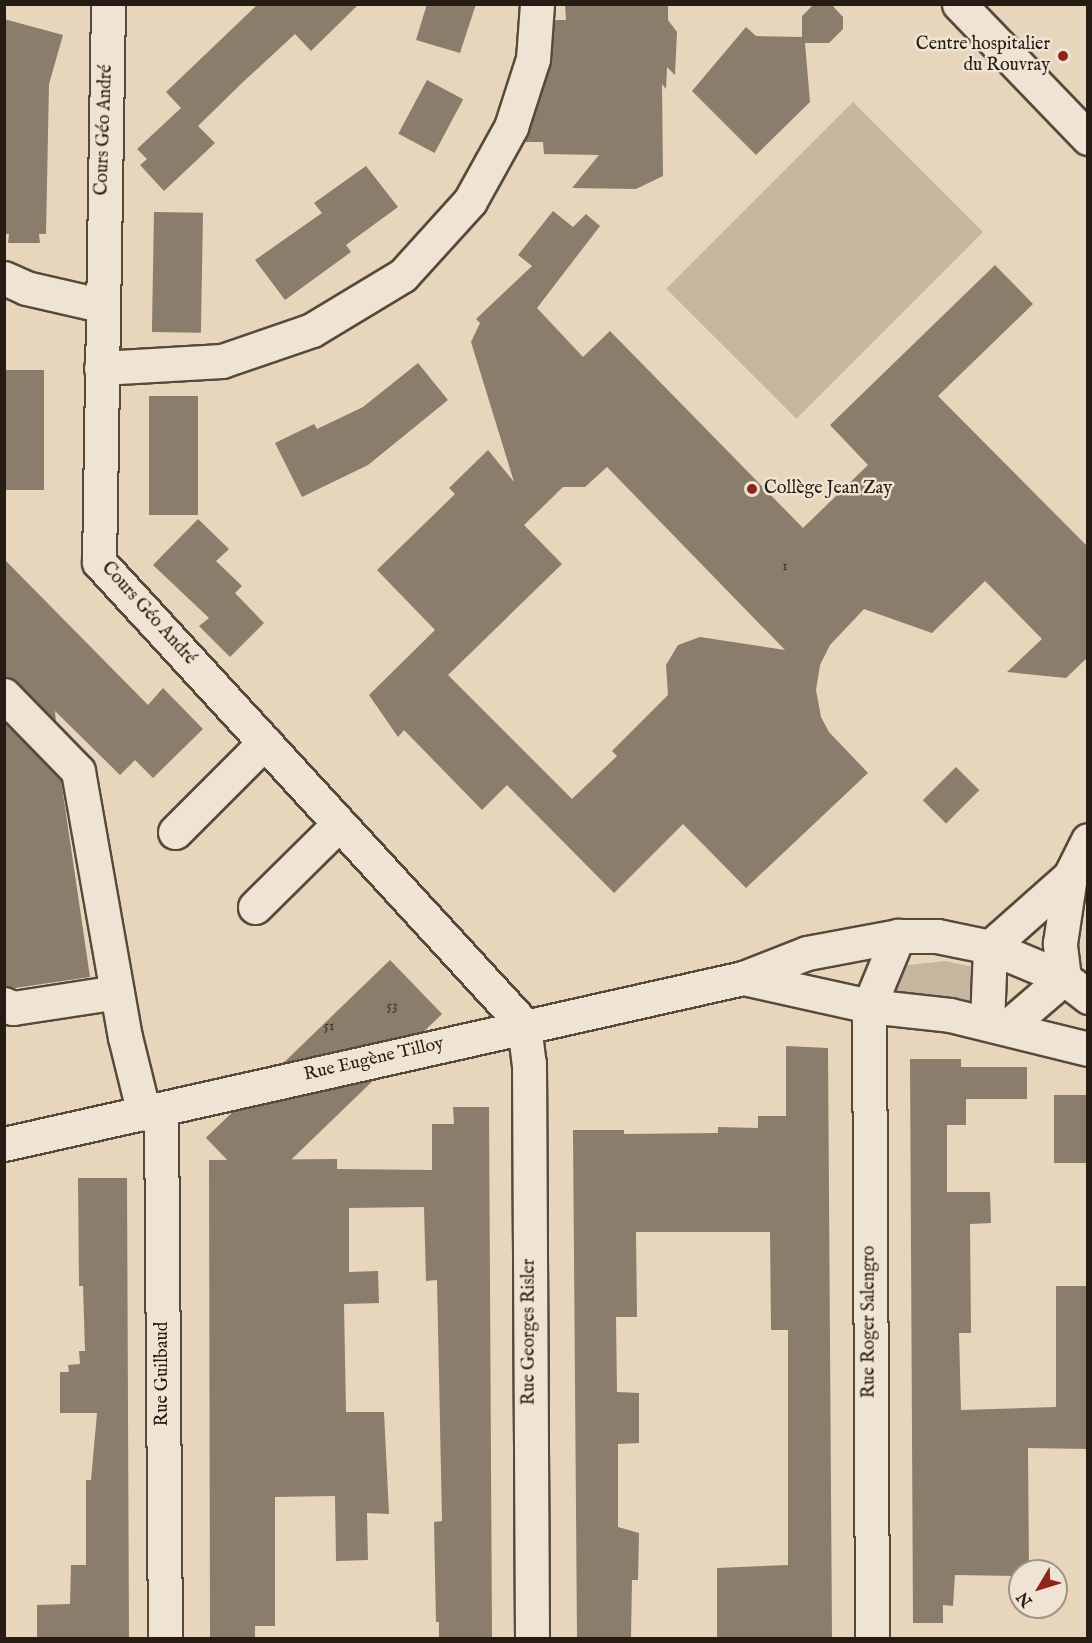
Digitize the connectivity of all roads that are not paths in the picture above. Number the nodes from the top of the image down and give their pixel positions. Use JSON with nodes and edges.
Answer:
{"nodes":[{"id":1,"x":108,"y":4,"type":"edge"},
{"id":2,"x":537,"y":4,"type":"edge"},
{"id":3,"x":959,"y":4,"type":"edge"},
{"id":4,"x":1088,"y":138,"type":"edge"},
{"id":5,"x":4,"y":278,"type":"edge"},
{"id":6,"x":100,"y":305,"type":"junction"},
{"id":7,"x":101,"y":368,"type":"junction"},
{"id":8,"x":4,"y":695,"type":"edge"},
{"id":9,"x":265,"y":742,"type":"junction"},
{"id":10,"x":339,"y":824,"type":"junction"},
{"id":11,"x":175,"y":832,"type":"dead end"},
{"id":12,"x":1088,"y":840,"type":"edge"},
{"id":13,"x":1070,"y":876,"type":"junction"},
{"id":14,"x":255,"y":907,"type":"dead end"},
{"id":15,"x":898,"y":936,"type":"junction"},
{"id":16,"x":990,"y":947,"type":"junction"},
{"id":17,"x":743,"y":978,"type":"junction"},
{"id":18,"x":1076,"y":988,"type":"edge"},
{"id":19,"x":117,"y":992,"type":"junction"},
{"id":20,"x":4,"y":1004,"type":"edge"},
{"id":21,"x":869,"y":1006,"type":"junction"},
{"id":22,"x":524,"y":1025,"type":"junction"},
{"id":23,"x":997,"y":1025,"type":"junction"},
{"id":24,"x":1088,"y":1049,"type":"edge"},
{"id":25,"x":152,"y":1112,"type":"junction"},
{"id":26,"x":4,"y":1144,"type":"edge"},
{"id":27,"x":165,"y":1638,"type":"edge"},
{"id":28,"x":532,"y":1638,"type":"edge"},
{"id":29,"x":872,"y":1638,"type":"edge"}],
"edges":[{"from":1,"to":6,"type":"street","name":"Cours Géo André"},
{"from":2,"to":7,"type":"street"},
{"from":3,"to":4,"type":"street"},
{"from":5,"to":6,"type":"street"},
{"from":6,"to":7,"type":"street","name":"Cours Géo André"},
{"from":7,"to":9,"type":"street","name":"Cours Géo André"},
{"from":8,"to":19,"type":"street","name":"Rue Guilbaud"},
{"from":9,"to":10,"type":"street","name":"Cours Géo André"},
{"from":9,"to":11,"type":"street"},
{"from":10,"to":14,"type":"street"},
{"from":10,"to":22,"type":"street","name":"Cours Géo André"},
{"from":12,"to":13,"type":"street"},
{"from":13,"to":16,"type":"street"},
{"from":13,"to":18,"type":"street"},
{"from":15,"to":16,"type":"street","name":"Rue Eugène Tilloy"},
{"from":15,"to":17,"type":"street","name":"Rue Eugène Tilloy"},
{"from":15,"to":21,"type":"street"},
{"from":16,"to":18,"type":"street","name":"Rue Eugène Tilloy"},
{"from":16,"to":23,"type":"street"},
{"from":17,"to":21,"type":"street","name":"Rue Eugène Tilloy"},
{"from":17,"to":22,"type":"street","name":"Rue Eugène Tilloy"},
{"from":18,"to":23,"type":"street"},
{"from":19,"to":20,"type":"street"},
{"from":19,"to":25,"type":"street","name":"Rue Guilbaud"},
{"from":21,"to":23,"type":"street","name":"Rue Eugène Tilloy"},
{"from":21,"to":29,"type":"street","name":"Rue Roger Salengro"},
{"from":22,"to":25,"type":"street","name":"Rue Eugène Tilloy"},
{"from":22,"to":28,"type":"street","name":"Rue Georges Risler"},
{"from":23,"to":24,"type":"street","name":"Rue Eugène Tilloy"},
{"from":25,"to":26,"type":"street","name":"Rue Eugène Tilloy"},
{"from":25,"to":27,"type":"street","name":"Rue Guilbaud"}]}
